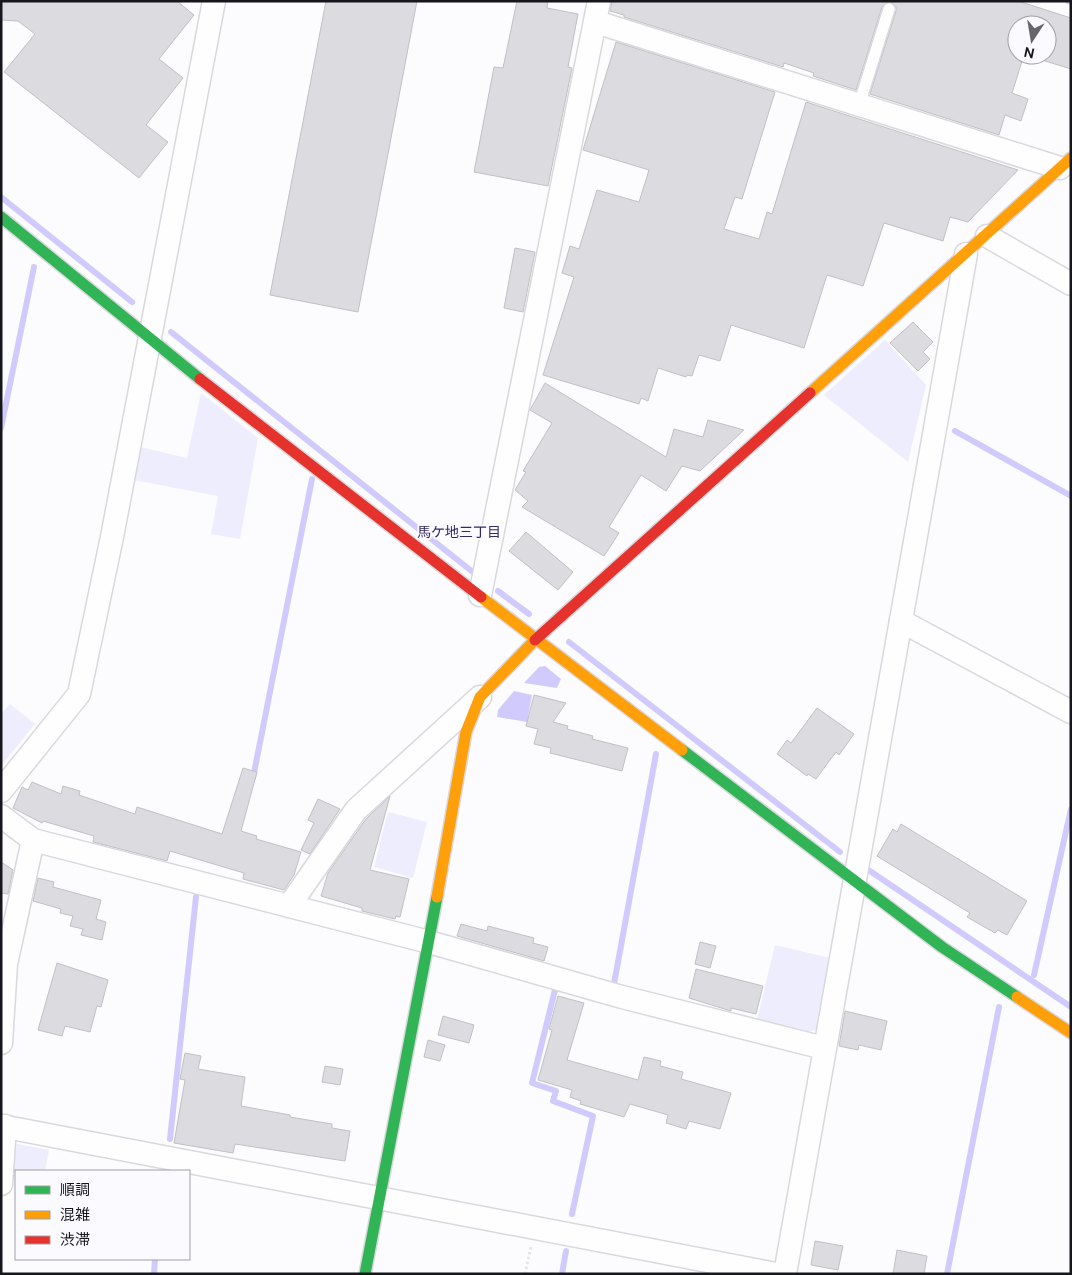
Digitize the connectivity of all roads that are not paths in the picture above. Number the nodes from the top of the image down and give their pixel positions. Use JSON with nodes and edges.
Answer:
{"nodes":[{"id":1,"x":214,"y":1,"type":"edge"},
{"id":2,"x":889,"y":9,"type":"dead end"},
{"id":3,"x":598,"y":12,"type":"edge"},
{"id":4,"x":859,"y":105,"type":"junction"},
{"id":5,"x":1065,"y":163,"type":"edge"},
{"id":6,"x":1,"y":217,"type":"edge"},
{"id":7,"x":987,"y":236,"type":"junction"},
{"id":8,"x":966,"y":254,"type":"junction"},
{"id":9,"x":1071,"y":284,"type":"edge"},
{"id":10,"x":149,"y":339,"type":"junction"},
{"id":11,"x":480,"y":595,"type":"junction"},
{"id":12,"x":901,"y":621,"type":"junction"},
{"id":13,"x":535,"y":639,"type":"junction"},
{"id":14,"x":480,"y":697,"type":"junction"},
{"id":15,"x":1071,"y":712,"type":"edge"},
{"id":16,"x":1,"y":791,"type":"edge"},
{"id":17,"x":1,"y":816,"type":"edge"},
{"id":18,"x":33,"y":840,"type":"junction"},
{"id":19,"x":855,"y":882,"type":"junction"},
{"id":20,"x":289,"y":906,"type":"junction"},
{"id":21,"x":429,"y":942,"type":"junction"},
{"id":22,"x":1071,"y":1033,"type":"edge"},
{"id":23,"x":1,"y":1043,"type":"edge"},
{"id":24,"x":824,"y":1048,"type":"junction"},
{"id":25,"x":3,"y":1126,"type":"edge"},
{"id":26,"x":1,"y":1184,"type":"edge"},
{"id":27,"x":379,"y":1198,"type":"junction"},
{"id":28,"x":365,"y":1274,"type":"edge"},
{"id":29,"x":776,"y":1274,"type":"edge"},
{"id":30,"x":785,"y":1274,"type":"edge"}],
"edges":[{"from":1,"to":10,"type":"street"},
{"from":2,"to":4,"type":"lane"},
{"from":3,"to":4,"type":"street"},
{"from":3,"to":11,"type":"street"},
{"from":4,"to":5,"type":"street"},
{"from":5,"to":7,"type":"street"},
{"from":6,"to":10,"type":"street"},
{"from":7,"to":8,"type":"street"},
{"from":7,"to":9,"type":"street"},
{"from":8,"to":12,"type":"street"},
{"from":8,"to":13,"type":"street"},
{"from":10,"to":11,"type":"street"},
{"from":10,"to":16,"type":"street"},
{"from":11,"to":13,"type":"street"},
{"from":12,"to":15,"type":"street"},
{"from":12,"to":19,"type":"street"},
{"from":13,"to":14,"type":"street"},
{"from":13,"to":19,"type":"street"},
{"from":14,"to":20,"type":"street"},
{"from":14,"to":21,"type":"street"},
{"from":17,"to":18,"type":"street"},
{"from":18,"to":20,"type":"street"},
{"from":18,"to":23,"type":"street"},
{"from":19,"to":22,"type":"street"},
{"from":19,"to":24,"type":"street"},
{"from":20,"to":21,"type":"street"},
{"from":21,"to":24,"type":"street"},
{"from":21,"to":27,"type":"street"},
{"from":24,"to":30,"type":"street"},
{"from":25,"to":26,"type":"street"},
{"from":25,"to":27,"type":"street"},
{"from":27,"to":28,"type":"street"},
{"from":27,"to":29,"type":"street"}]}
